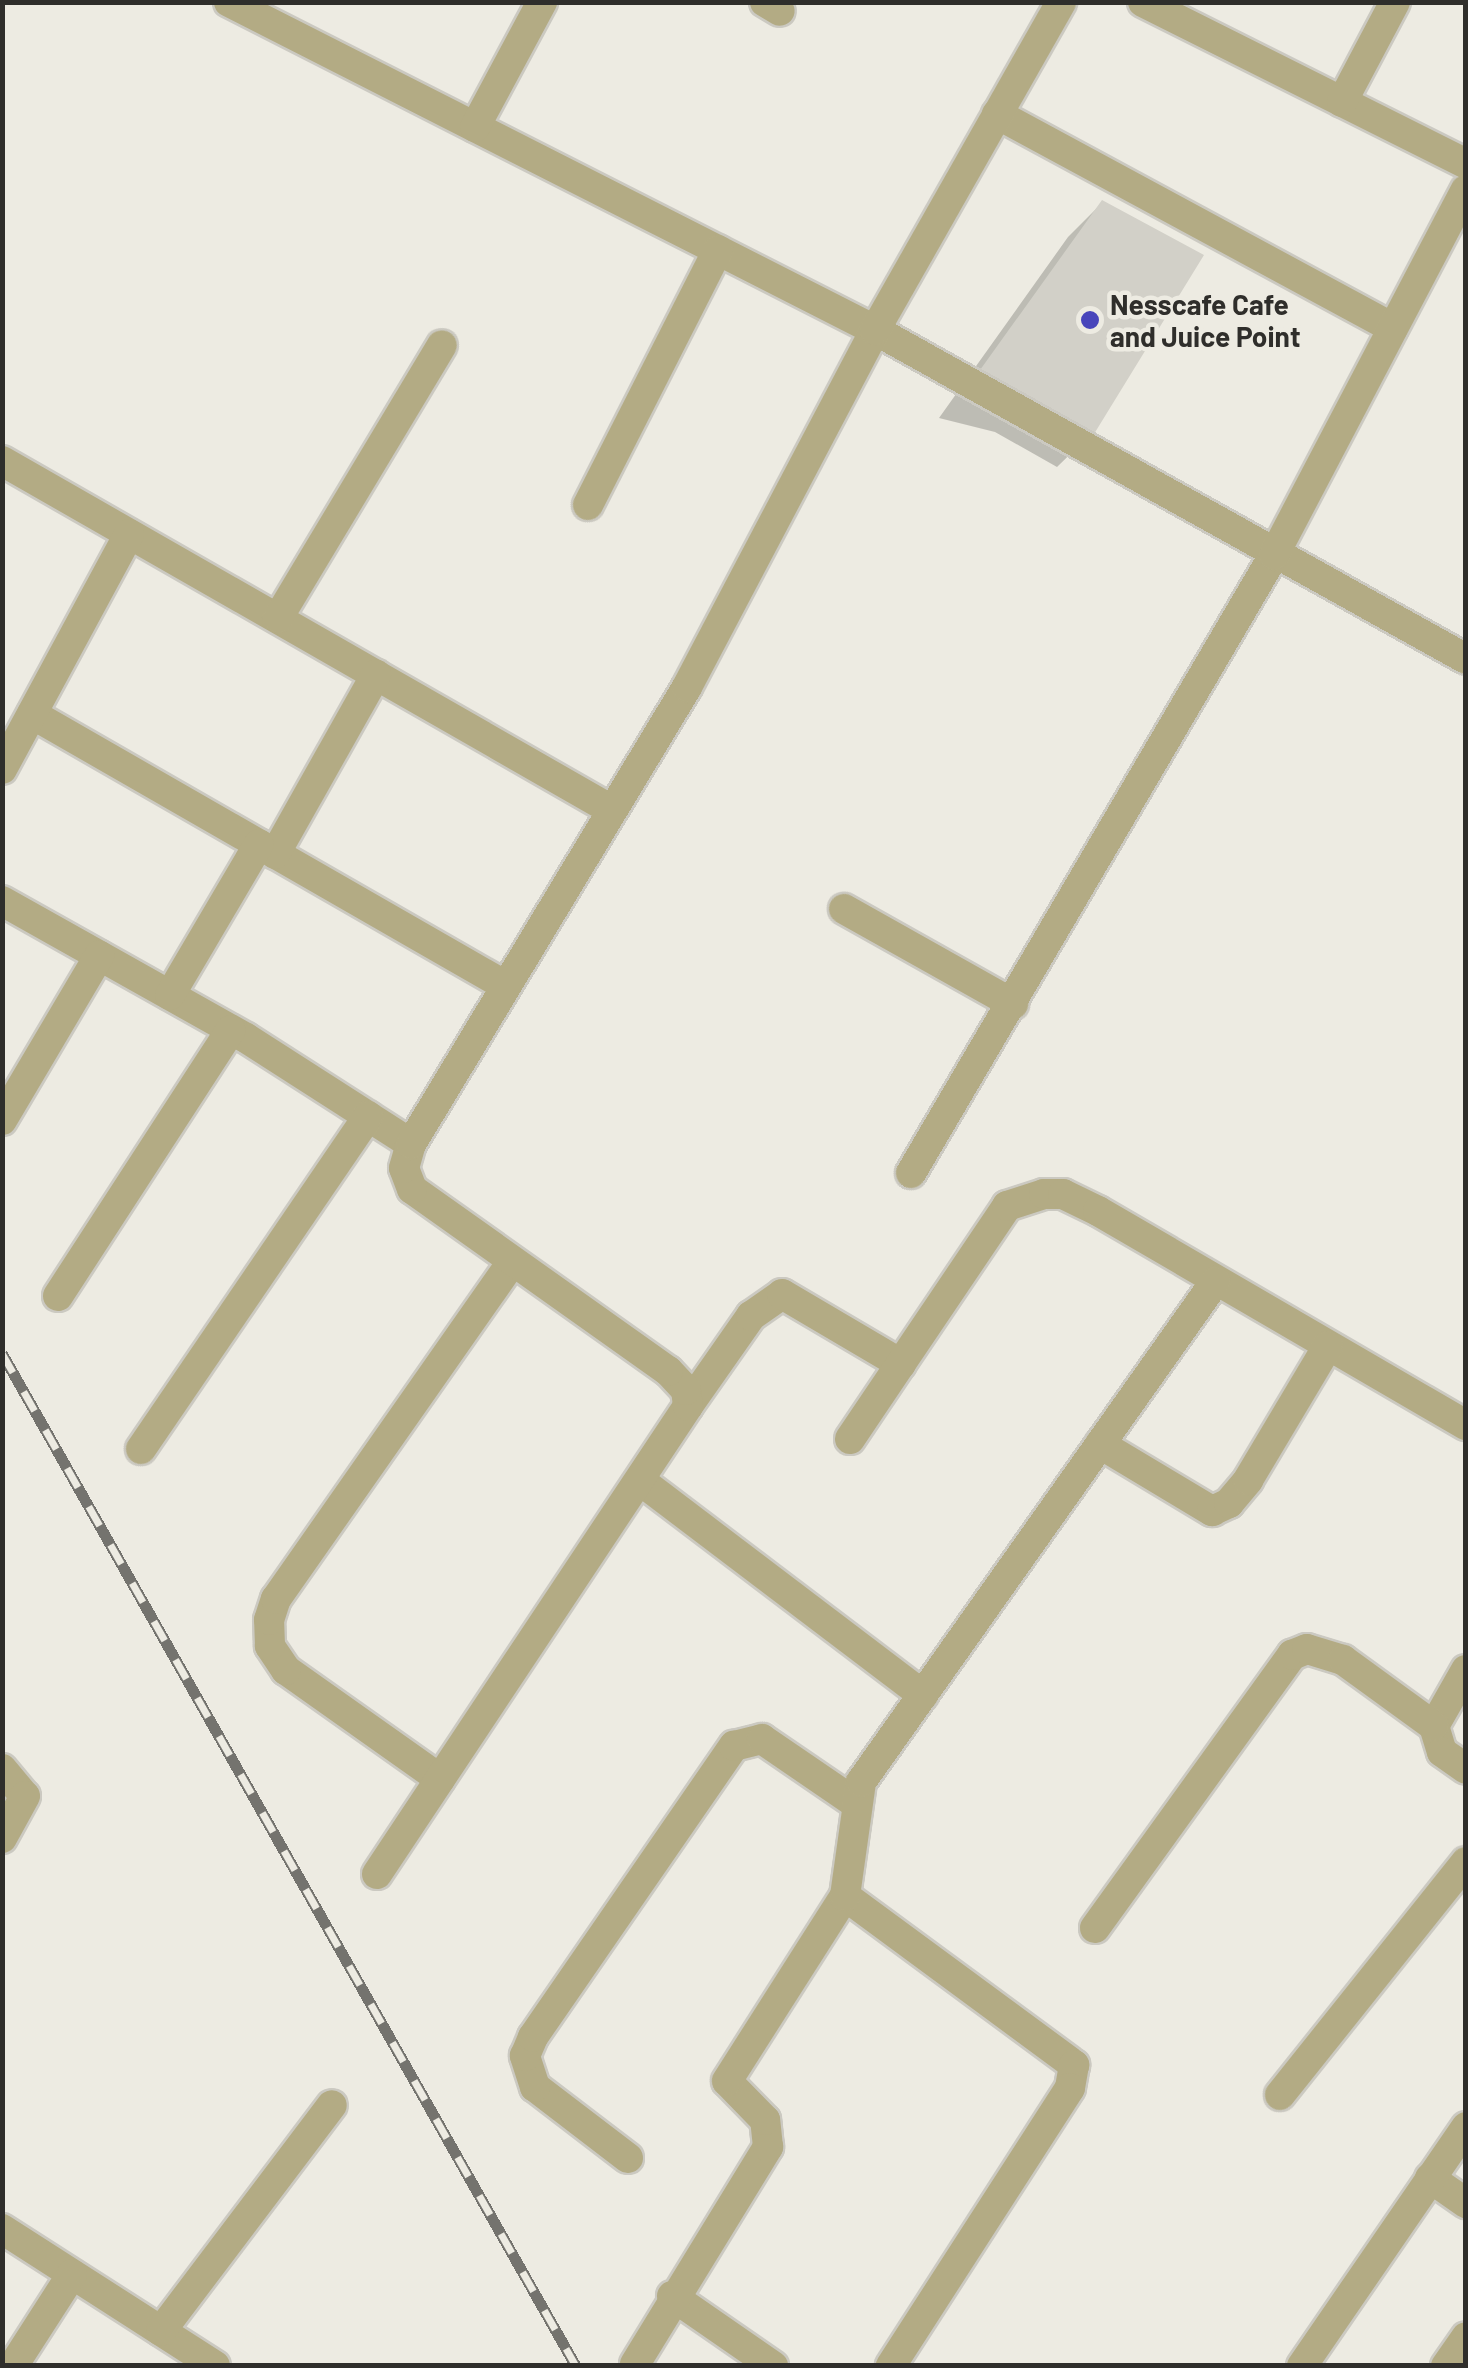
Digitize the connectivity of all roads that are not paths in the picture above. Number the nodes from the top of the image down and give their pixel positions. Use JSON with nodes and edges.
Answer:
{"nodes":[{"id":1,"x":228,"y":2,"type":"edge"},
{"id":2,"x":542,"y":2,"type":"edge"},
{"id":3,"x":1062,"y":2,"type":"edge"},
{"id":4,"x":1143,"y":2,"type":"edge"},
{"id":5,"x":1396,"y":2,"type":"edge"},
{"id":6,"x":1342,"y":102,"type":"junction"},
{"id":7,"x":997,"y":114,"type":"junction"},
{"id":8,"x":475,"y":127,"type":"junction"},
{"id":9,"x":1466,"y":164,"type":"edge"},
{"id":10,"x":1466,"y":190,"type":"edge"},
{"id":11,"x":718,"y":250,"type":"junction"},
{"id":12,"x":1393,"y":328,"type":"junction"},
{"id":13,"x":875,"y":330,"type":"junction"},
{"id":14,"x":442,"y":344,"type":"dead end"},
{"id":15,"x":2,"y":461,"type":"edge"},
{"id":16,"x":588,"y":506,"type":"dead end"},
{"id":17,"x":129,"y":534,"type":"junction"},
{"id":18,"x":1274,"y":555,"type":"junction"},
{"id":19,"x":278,"y":618,"type":"junction"},
{"id":20,"x":1466,"y":659,"type":"edge"},
{"id":21,"x":376,"y":675,"type":"junction"},
{"id":22,"x":32,"y":714,"type":"junction"},
{"id":23,"x":2,"y":769,"type":"edge"},
{"id":24,"x":612,"y":810,"type":"junction"},
{"id":25,"x":267,"y":849,"type":"junction"},
{"id":26,"x":2,"y":901,"type":"edge"},
{"id":27,"x":844,"y":909,"type":"dead end"},
{"id":28,"x":99,"y":956,"type":"junction"},
{"id":29,"x":504,"y":985,"type":"junction"},
{"id":30,"x":170,"y":995,"type":"junction"},
{"id":31,"x":1012,"y":1004,"type":"junction"},
{"id":32,"x":231,"y":1030,"type":"junction"},
{"id":33,"x":368,"y":1116,"type":"junction"},
{"id":34,"x":2,"y":1120,"type":"edge"},
{"id":35,"x":410,"y":1144,"type":"junction"},
{"id":36,"x":911,"y":1173,"type":"dead end"},
{"id":37,"x":512,"y":1262,"type":"junction"},
{"id":38,"x":1215,"y":1282,"type":"junction"},
{"id":39,"x":58,"y":1296,"type":"dead end"},
{"id":40,"x":1328,"y":1346,"type":"junction"},
{"id":41,"x":901,"y":1364,"type":"junction"},
{"id":42,"x":688,"y":1406,"type":"junction"},
{"id":43,"x":1466,"y":1425,"type":"edge"},
{"id":44,"x":850,"y":1439,"type":"dead end"},
{"id":45,"x":1100,"y":1444,"type":"junction"},
{"id":46,"x":141,"y":1449,"type":"dead end"},
{"id":47,"x":640,"y":1481,"type":"junction"},
{"id":48,"x":1466,"y":1670,"type":"edge"},
{"id":49,"x":923,"y":1696,"type":"junction"},
{"id":50,"x":1434,"y":1726,"type":"junction"},
{"id":51,"x":2,"y":1769,"type":"edge"},
{"id":52,"x":1466,"y":1769,"type":"edge"},
{"id":53,"x":440,"y":1779,"type":"junction"},
{"id":54,"x":854,"y":1802,"type":"junction"},
{"id":55,"x":2,"y":1838,"type":"edge"},
{"id":56,"x":1466,"y":1862,"type":"edge"},
{"id":57,"x":377,"y":1874,"type":"dead end"},
{"id":58,"x":845,"y":1896,"type":"junction"},
{"id":59,"x":1095,"y":1928,"type":"dead end"},
{"id":60,"x":1280,"y":2094,"type":"dead end"},
{"id":61,"x":332,"y":2105,"type":"dead end"},
{"id":62,"x":1466,"y":2127,"type":"edge"},
{"id":63,"x":628,"y":2158,"type":"dead end"},
{"id":64,"x":1430,"y":2178,"type":"junction"},
{"id":65,"x":1466,"y":2203,"type":"edge"},
{"id":66,"x":2,"y":2229,"type":"edge"},
{"id":67,"x":72,"y":2274,"type":"junction"},
{"id":68,"x":672,"y":2296,"type":"junction"},
{"id":69,"x":161,"y":2331,"type":"junction"},
{"id":70,"x":1466,"y":2337,"type":"edge"},
{"id":71,"x":195,"y":2360,"type":"edge"},
{"id":72,"x":635,"y":2364,"type":"edge"},
{"id":73,"x":14,"y":2366,"type":"edge"},
{"id":74,"x":773,"y":2366,"type":"edge"},
{"id":75,"x":891,"y":2366,"type":"edge"},
{"id":76,"x":1302,"y":2366,"type":"edge"},
{"id":77,"x":1446,"y":2366,"type":"edge"}],
"edges":[{"from":1,"to":8,"type":"street"},
{"from":2,"to":8,"type":"street"},
{"from":3,"to":7,"type":"street"},
{"from":4,"to":6,"type":"street"},
{"from":5,"to":6,"type":"street"},
{"from":6,"to":9,"type":"street"},
{"from":7,"to":12,"type":"street"},
{"from":7,"to":13,"type":"street"},
{"from":8,"to":11,"type":"street"},
{"from":10,"to":12,"type":"street"},
{"from":11,"to":13,"type":"street"},
{"from":11,"to":16,"type":"street"},
{"from":12,"to":18,"type":"street"},
{"from":13,"to":18,"type":"street"},
{"from":13,"to":24,"type":"street"},
{"from":14,"to":19,"type":"street"},
{"from":15,"to":17,"type":"street"},
{"from":17,"to":19,"type":"street"},
{"from":17,"to":22,"type":"street"},
{"from":18,"to":20,"type":"street"},
{"from":18,"to":31,"type":"street"},
{"from":19,"to":21,"type":"street"},
{"from":21,"to":24,"type":"street"},
{"from":21,"to":25,"type":"street"},
{"from":22,"to":23,"type":"street"},
{"from":22,"to":25,"type":"street"},
{"from":24,"to":29,"type":"street"},
{"from":25,"to":29,"type":"street"},
{"from":25,"to":30,"type":"street"},
{"from":26,"to":28,"type":"street"},
{"from":27,"to":31,"type":"street"},
{"from":28,"to":30,"type":"street"},
{"from":28,"to":34,"type":"street"},
{"from":29,"to":35,"type":"street"},
{"from":30,"to":32,"type":"street"},
{"from":31,"to":36,"type":"street"},
{"from":32,"to":33,"type":"street"},
{"from":32,"to":39,"type":"street"},
{"from":33,"to":35,"type":"street"},
{"from":33,"to":46,"type":"street"},
{"from":35,"to":37,"type":"street"},
{"from":37,"to":42,"type":"street"},
{"from":37,"to":53,"type":"street"},
{"from":38,"to":40,"type":"street"},
{"from":38,"to":41,"type":"street"},
{"from":38,"to":45,"type":"street"},
{"from":40,"to":43,"type":"street"},
{"from":40,"to":45,"type":"street"},
{"from":41,"to":42,"type":"street"},
{"from":41,"to":44,"type":"street"},
{"from":42,"to":47,"type":"street"},
{"from":45,"to":49,"type":"street"},
{"from":47,"to":49,"type":"street"},
{"from":47,"to":53,"type":"street"},
{"from":48,"to":50,"type":"street"},
{"from":49,"to":54,"type":"street"},
{"from":50,"to":52,"type":"street"},
{"from":50,"to":59,"type":"street"},
{"from":51,"to":55,"type":"street"},
{"from":53,"to":57,"type":"street"},
{"from":54,"to":58,"type":"street"},
{"from":54,"to":63,"type":"street"},
{"from":56,"to":60,"type":"street"},
{"from":58,"to":68,"type":"street"},
{"from":58,"to":75,"type":"street"},
{"from":61,"to":69,"type":"street"},
{"from":62,"to":64,"type":"street"},
{"from":64,"to":65,"type":"street"},
{"from":64,"to":76,"type":"street"},
{"from":66,"to":67,"type":"street"},
{"from":67,"to":69,"type":"street"},
{"from":67,"to":73,"type":"street"},
{"from":68,"to":72,"type":"street"},
{"from":68,"to":74,"type":"street"},
{"from":69,"to":71,"type":"street"},
{"from":70,"to":77,"type":"street"}]}
